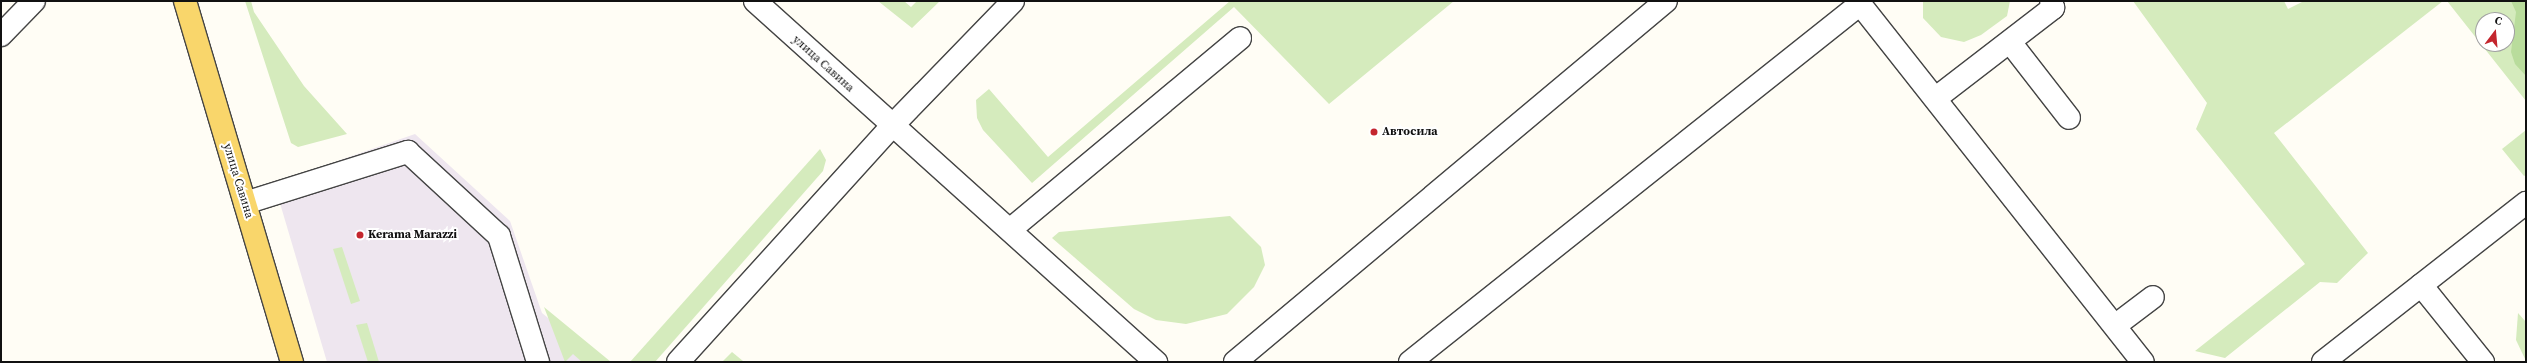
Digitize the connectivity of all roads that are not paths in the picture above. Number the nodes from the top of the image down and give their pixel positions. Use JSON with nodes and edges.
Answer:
{"nodes":[{"id":1,"x":34,"y":1,"type":"edge"},
{"id":2,"x":185,"y":1,"type":"edge"},
{"id":3,"x":755,"y":1,"type":"edge"},
{"id":4,"x":1013,"y":1,"type":"edge"},
{"id":5,"x":1666,"y":1,"type":"edge"},
{"id":6,"x":2051,"y":1,"type":"edge"},
{"id":7,"x":1862,"y":3,"type":"edge"},
{"id":8,"x":1,"y":35,"type":"edge"},
{"id":9,"x":1240,"y":38,"type":"dead end"},
{"id":10,"x":2010,"y":42,"type":"junction"},
{"id":11,"x":1936,"y":98,"type":"junction"},
{"id":12,"x":2069,"y":118,"type":"dead end"},
{"id":13,"x":892,"y":126,"type":"junction"},
{"id":14,"x":245,"y":203,"type":"junction"},
{"id":15,"x":2526,"y":203,"type":"edge"},
{"id":16,"x":1011,"y":229,"type":"junction"},
{"id":17,"x":2421,"y":286,"type":"junction"},
{"id":18,"x":2153,"y":297,"type":"dead end"},
{"id":19,"x":2116,"y":325,"type":"junction"},
{"id":20,"x":292,"y":362,"type":"edge"},
{"id":21,"x":538,"y":362,"type":"edge"},
{"id":22,"x":678,"y":362,"type":"edge"},
{"id":23,"x":1156,"y":362,"type":"edge"},
{"id":24,"x":1235,"y":362,"type":"edge"},
{"id":25,"x":1410,"y":362,"type":"edge"},
{"id":26,"x":2143,"y":362,"type":"edge"},
{"id":27,"x":2323,"y":362,"type":"edge"},
{"id":28,"x":2483,"y":362,"type":"edge"}],
"edges":[{"from":1,"to":8,"type":"street"},
{"from":2,"to":14,"type":"main road","name":"улица Савина"},
{"from":3,"to":13,"type":"street","name":"улица Савина"},
{"from":4,"to":13,"type":"street"},
{"from":5,"to":24,"type":"street"},
{"from":6,"to":10,"type":"street"},
{"from":7,"to":11,"type":"street"},
{"from":7,"to":25,"type":"street"},
{"from":9,"to":16,"type":"street"},
{"from":10,"to":11,"type":"street"},
{"from":10,"to":12,"type":"street"},
{"from":11,"to":19,"type":"street"},
{"from":13,"to":16,"type":"street","name":"улица Савина"},
{"from":13,"to":22,"type":"street"},
{"from":14,"to":20,"type":"main road","name":"улица Савина"},
{"from":14,"to":21,"type":"street"},
{"from":15,"to":17,"type":"street"},
{"from":16,"to":23,"type":"street","name":"улица Савина"},
{"from":17,"to":27,"type":"street"},
{"from":17,"to":28,"type":"street"},
{"from":18,"to":19,"type":"street"},
{"from":19,"to":26,"type":"street"}]}
